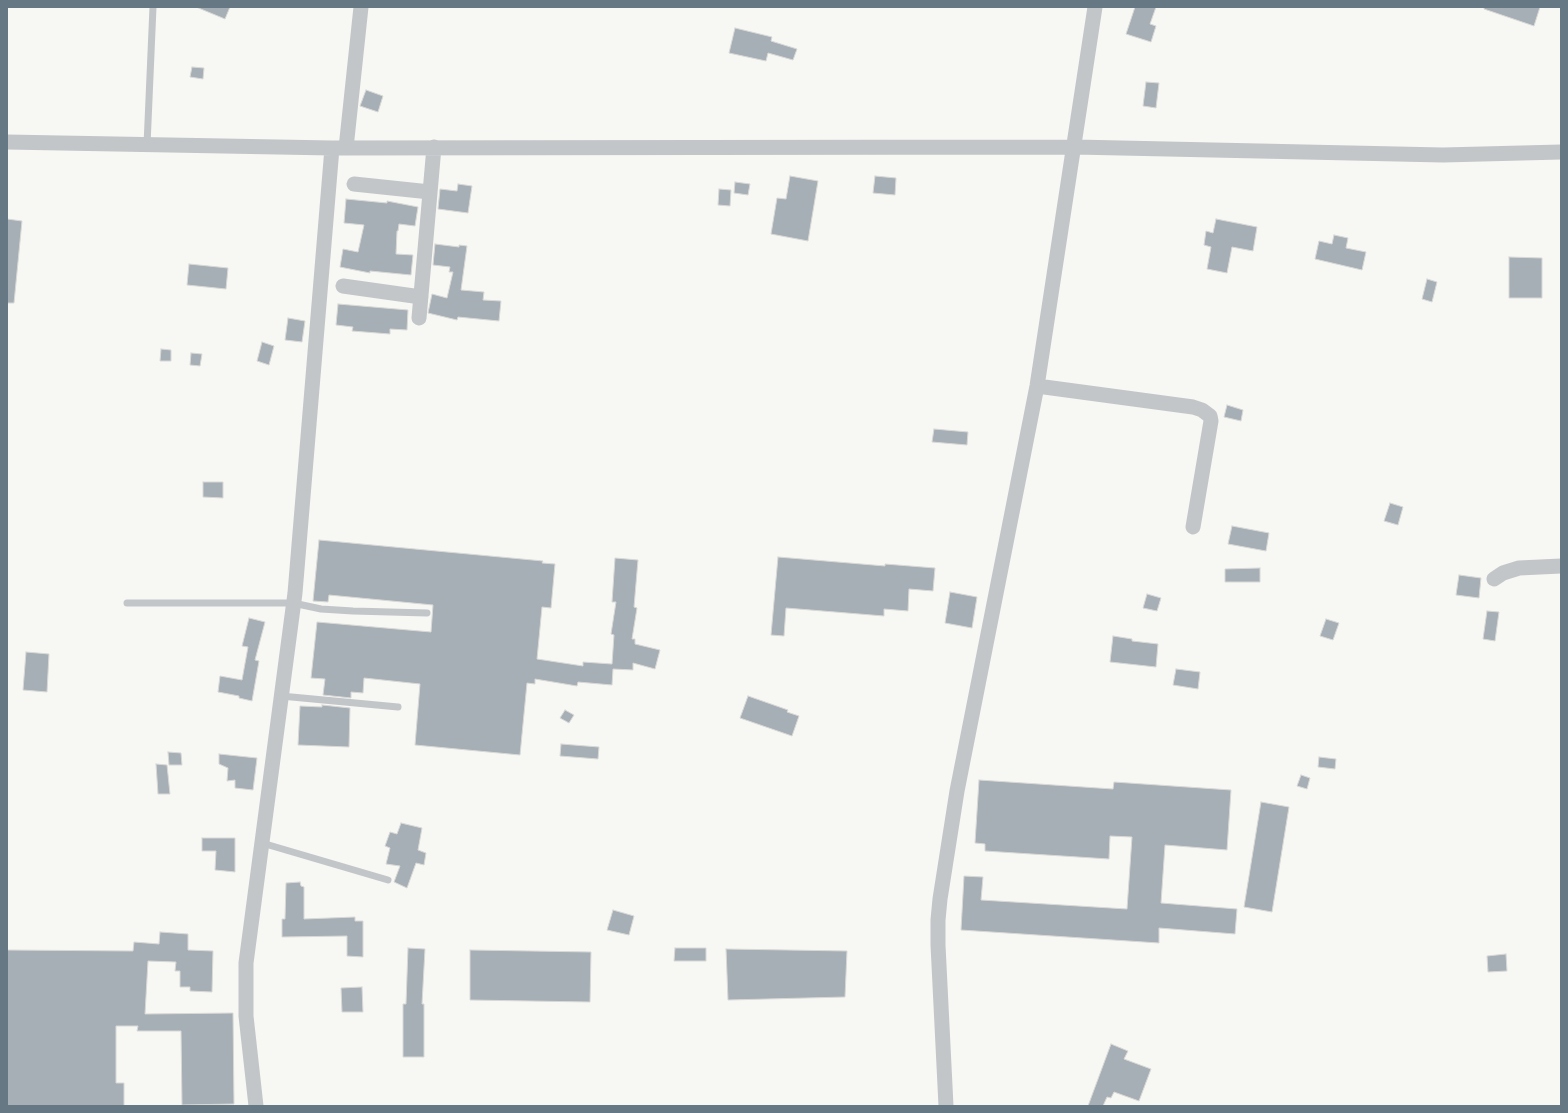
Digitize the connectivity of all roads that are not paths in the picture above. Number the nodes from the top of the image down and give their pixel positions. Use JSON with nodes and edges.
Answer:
{"nodes":[{"id":1,"x":153,"y":7,"type":"edge"},
{"id":2,"x":361,"y":7,"type":"edge"},
{"id":3,"x":1095,"y":7,"type":"edge"},
{"id":4,"x":7,"y":142,"type":"edge"},
{"id":5,"x":147,"y":144,"type":"junction"},
{"id":6,"x":434,"y":147,"type":"junction"},
{"id":7,"x":1075,"y":147,"type":"junction"},
{"id":8,"x":339,"y":148,"type":"junction"},
{"id":9,"x":1561,"y":152,"type":"edge"},
{"id":10,"x":354,"y":184,"type":"dead end"},
{"id":11,"x":430,"y":192,"type":"junction"},
{"id":12,"x":343,"y":286,"type":"dead end"},
{"id":13,"x":421,"y":297,"type":"junction"},
{"id":14,"x":419,"y":318,"type":"dead end"},
{"id":15,"x":1037,"y":386,"type":"junction"},
{"id":16,"x":1192,"y":527,"type":"dead end"},
{"id":17,"x":1561,"y":566,"type":"edge"},
{"id":18,"x":1494,"y":579,"type":"dead end"},
{"id":19,"x":126,"y":603,"type":"dead end"},
{"id":20,"x":293,"y":603,"type":"junction"},
{"id":21,"x":427,"y":613,"type":"dead end"},
{"id":22,"x":281,"y":696,"type":"junction"},
{"id":23,"x":398,"y":707,"type":"dead end"},
{"id":24,"x":262,"y":843,"type":"junction"},
{"id":25,"x":388,"y":880,"type":"dead end"},
{"id":26,"x":256,"y":1106,"type":"edge"},
{"id":27,"x":946,"y":1106,"type":"edge"}],
"edges":[{"from":1,"to":5,"type":"lane"},
{"from":2,"to":8,"type":"street"},
{"from":3,"to":7,"type":"street"},
{"from":4,"to":5,"type":"street"},
{"from":5,"to":8,"type":"street"},
{"from":6,"to":7,"type":"street"},
{"from":6,"to":8,"type":"street"},
{"from":6,"to":11,"type":"street"},
{"from":7,"to":9,"type":"street"},
{"from":7,"to":15,"type":"street"},
{"from":8,"to":20,"type":"street"},
{"from":10,"to":11,"type":"street"},
{"from":11,"to":13,"type":"street"},
{"from":12,"to":13,"type":"street"},
{"from":13,"to":14,"type":"street"},
{"from":15,"to":16,"type":"street"},
{"from":15,"to":27,"type":"street"},
{"from":17,"to":18,"type":"street"},
{"from":19,"to":20,"type":"lane"},
{"from":20,"to":21,"type":"lane"},
{"from":20,"to":22,"type":"street"},
{"from":22,"to":23,"type":"lane"},
{"from":22,"to":24,"type":"street"},
{"from":24,"to":25,"type":"lane"},
{"from":24,"to":26,"type":"street"}]}
